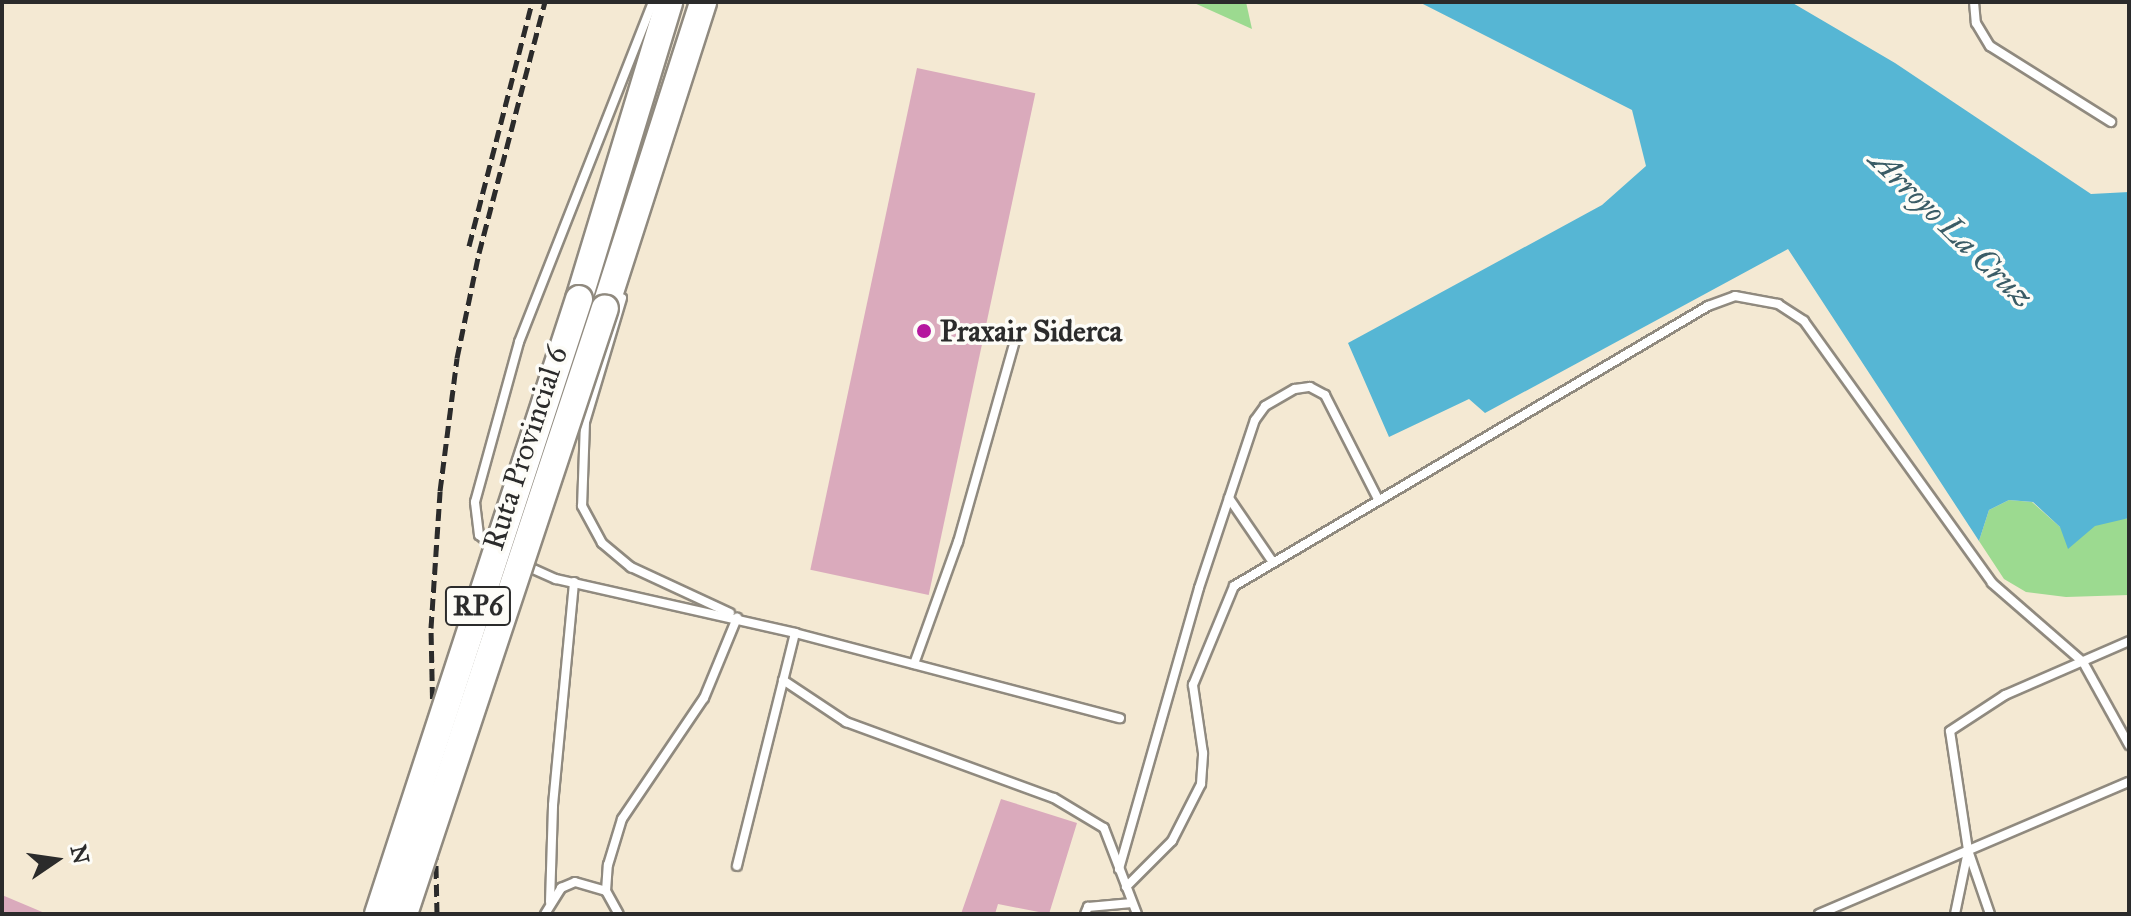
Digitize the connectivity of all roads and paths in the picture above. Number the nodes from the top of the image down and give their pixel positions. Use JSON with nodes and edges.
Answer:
{"nodes":[{"id":1,"x":653,"y":2,"type":"edge"},
{"id":2,"x":669,"y":2,"type":"edge"},
{"id":3,"x":703,"y":2,"type":"edge"},
{"id":4,"x":1974,"y":2,"type":"edge"},
{"id":5,"x":686,"y":55,"type":"junction"},
{"id":6,"x":2111,"y":122,"type":"dead end"},
{"id":7,"x":1015,"y":340,"type":"dead end"},
{"id":8,"x":1229,"y":498,"type":"junction"},
{"id":9,"x":1378,"y":499,"type":"junction"},
{"id":10,"x":1272,"y":561,"type":"junction"},
{"id":11,"x":574,"y":582,"type":"junction"},
{"id":12,"x":737,"y":618,"type":"junction"},
{"id":13,"x":795,"y":633,"type":"junction"},
{"id":14,"x":2129,"y":641,"type":"edge"},
{"id":15,"x":2083,"y":662,"type":"junction"},
{"id":16,"x":914,"y":664,"type":"junction"},
{"id":17,"x":783,"y":680,"type":"junction"},
{"id":18,"x":1120,"y":718,"type":"dead end"},
{"id":19,"x":2129,"y":745,"type":"edge"},
{"id":20,"x":2129,"y":782,"type":"edge"},
{"id":21,"x":1968,"y":850,"type":"junction"},
{"id":22,"x":737,"y":866,"type":"dead end"},
{"id":23,"x":1119,"y":869,"type":"junction"},
{"id":24,"x":1126,"y":887,"type":"junction"},
{"id":25,"x":606,"y":891,"type":"junction"},
{"id":26,"x":550,"y":902,"type":"junction"},
{"id":27,"x":1132,"y":903,"type":"junction"},
{"id":28,"x":378,"y":914,"type":"edge"},
{"id":29,"x":404,"y":914,"type":"edge"},
{"id":30,"x":545,"y":914,"type":"edge"},
{"id":31,"x":619,"y":914,"type":"edge"},
{"id":32,"x":1085,"y":914,"type":"edge"},
{"id":33,"x":1137,"y":914,"type":"edge"},
{"id":34,"x":1819,"y":914,"type":"edge"},
{"id":35,"x":1955,"y":914,"type":"edge"},
{"id":36,"x":1990,"y":914,"type":"edge"}],
"edges":[{"from":1,"to":11,"type":"lane"},
{"from":2,"to":28,"type":"highway","name":"Ruta Provincial 6","number":"RP6","bridge":true},
{"from":3,"to":5,"type":"highway","name":"Ruta Provincial 6","number":"RP6"},
{"from":4,"to":6,"type":"lane"},
{"from":5,"to":12,"type":"lane"},
{"from":5,"to":29,"type":"highway","name":"Ruta Provincial 6","number":"RP6","bridge":true},
{"from":7,"to":16,"type":"lane"},
{"from":8,"to":9,"type":"lane"},
{"from":8,"to":10,"type":"lane"},
{"from":8,"to":23,"type":"lane"},
{"from":9,"to":10,"type":"lane"},
{"from":9,"to":15,"type":"lane"},
{"from":10,"to":24,"type":"lane"},
{"from":11,"to":12,"type":"lane"},
{"from":11,"to":26,"type":"lane"},
{"from":12,"to":13,"type":"lane"},
{"from":12,"to":25,"type":"lane"},
{"from":13,"to":16,"type":"lane"},
{"from":13,"to":17,"type":"lane"},
{"from":14,"to":15,"type":"lane"},
{"from":15,"to":19,"type":"lane"},
{"from":15,"to":21,"type":"lane"},
{"from":16,"to":18,"type":"lane"},
{"from":17,"to":22,"type":"lane"},
{"from":17,"to":23,"type":"lane"},
{"from":20,"to":21,"type":"lane"},
{"from":21,"to":34,"type":"lane"},
{"from":21,"to":35,"type":"lane"},
{"from":21,"to":36,"type":"lane"},
{"from":23,"to":24,"type":"lane"},
{"from":24,"to":27,"type":"lane"},
{"from":25,"to":26,"type":"lane"},
{"from":25,"to":31,"type":"lane"},
{"from":26,"to":30,"type":"lane"},
{"from":27,"to":32,"type":"lane"},
{"from":27,"to":33,"type":"lane"}]}
